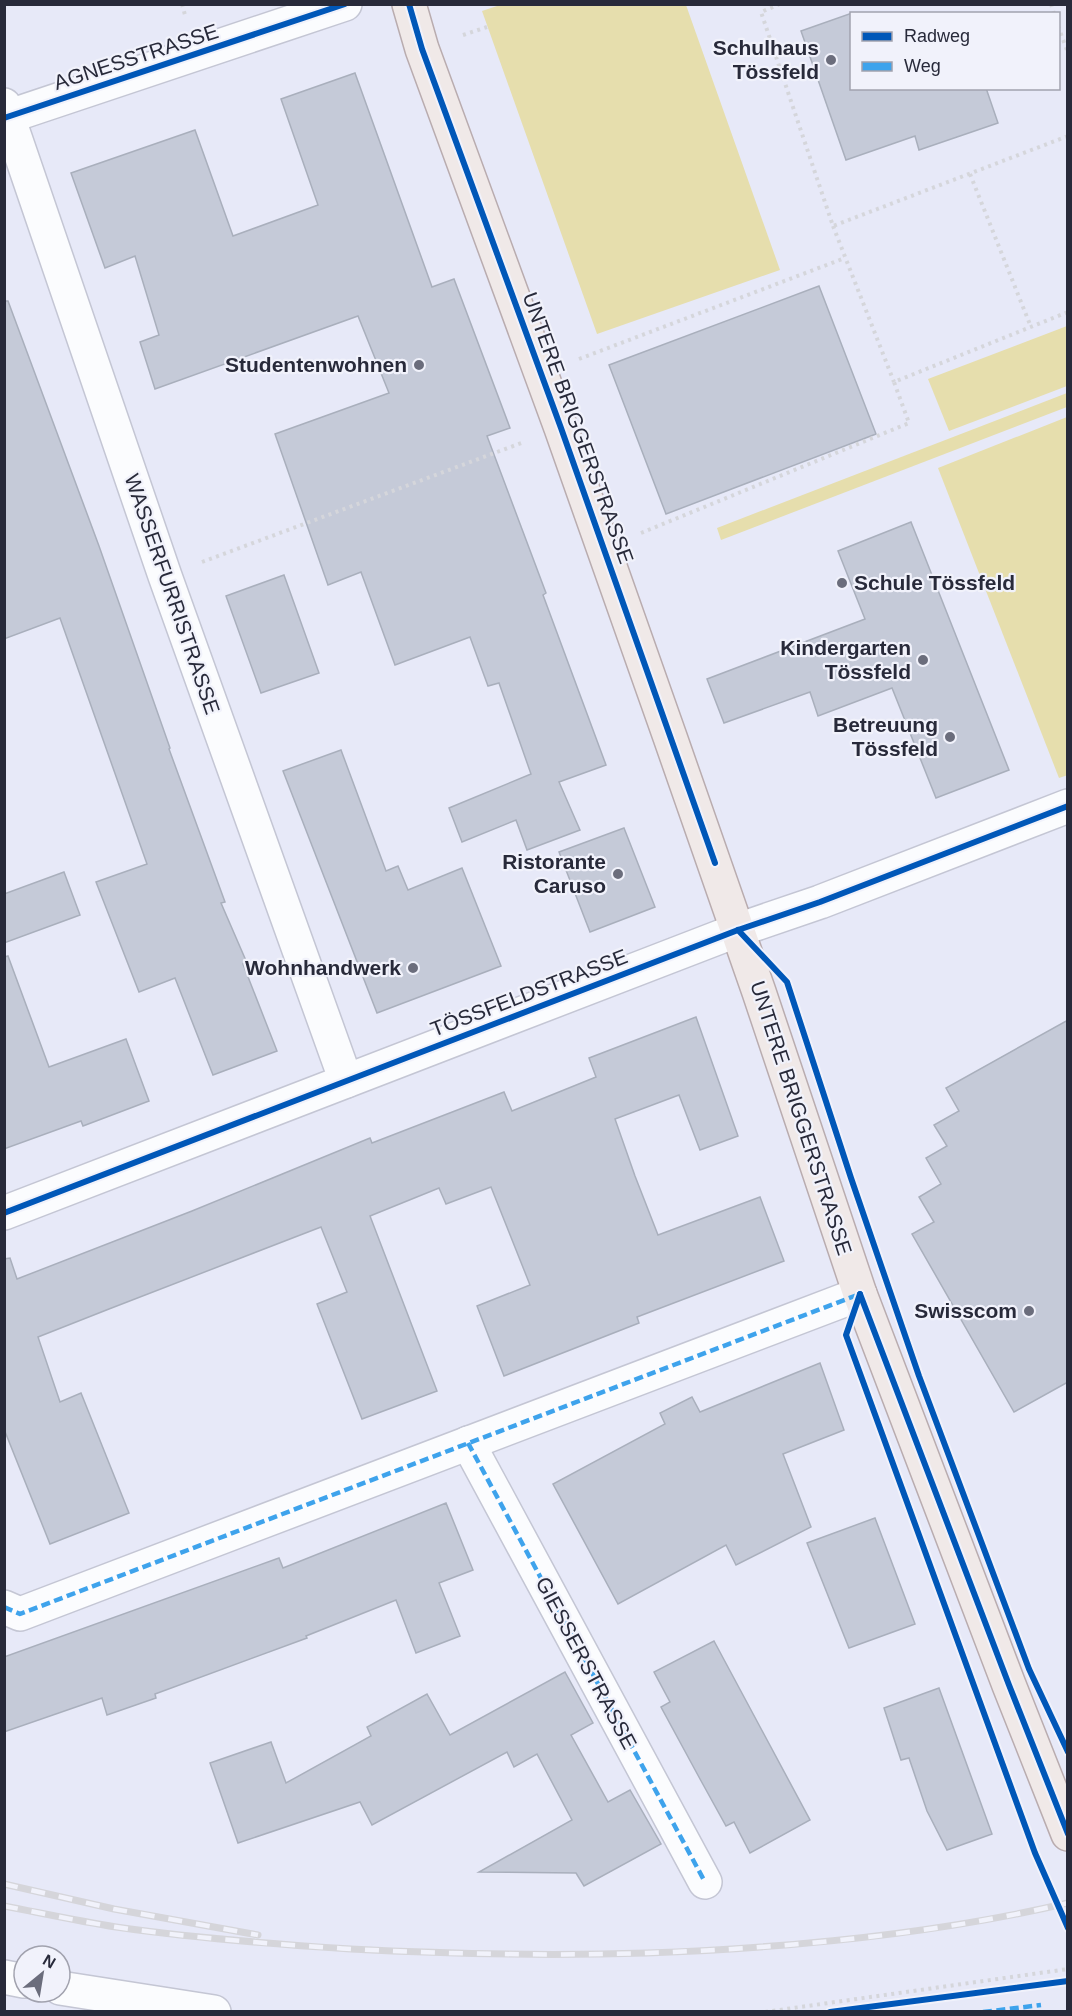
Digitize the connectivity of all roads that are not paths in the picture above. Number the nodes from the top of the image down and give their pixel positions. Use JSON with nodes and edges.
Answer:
{"nodes":[{"id":1,"x":345,"y":4,"type":"edge"},
{"id":2,"x":410,"y":4,"type":"edge"},
{"id":3,"x":6,"y":113,"type":"edge"},
{"id":4,"x":1068,"y":807,"type":"edge"},
{"id":5,"x":738,"y":930,"type":"junction"},
{"id":6,"x":346,"y":1081,"type":"junction"},
{"id":7,"x":4,"y":1213,"type":"edge"},
{"id":8,"x":860,"y":1294,"type":"junction"},
{"id":9,"x":468,"y":1443,"type":"junction"},
{"id":10,"x":4,"y":1607,"type":"edge"},
{"id":11,"x":1068,"y":1834,"type":"edge"},
{"id":12,"x":705,"y":1882,"type":"dead end"},
{"id":13,"x":72,"y":1990,"type":"edge"},
{"id":14,"x":214,"y":2012,"type":"edge"}],
"edges":[{"from":1,"to":3,"type":"street","name":"AGNESSTRASSE"},
{"from":2,"to":5,"type":"main road","name":"UNTERE BRIGGERSTRASSE"},
{"from":3,"to":6,"type":"street","name":"WASSERFURRISTRASSE"},
{"from":4,"to":5,"type":"street","name":"TÖSSFELDSTRASSE"},
{"from":5,"to":6,"type":"street","name":"TÖSSFELDSTRASSE"},
{"from":5,"to":8,"type":"main road","name":"UNTERE BRIGGERSTRASSE"},
{"from":6,"to":7,"type":"street","name":"TÖSSFELDSTRASSE"},
{"from":8,"to":9,"type":"street"},
{"from":8,"to":11,"type":"main road","name":"UNTERE BRIGGERSTRASSE"},
{"from":9,"to":10,"type":"street"},
{"from":9,"to":12,"type":"street","name":"GIESSERSTRASSE"},
{"from":13,"to":14,"type":"street"}]}
